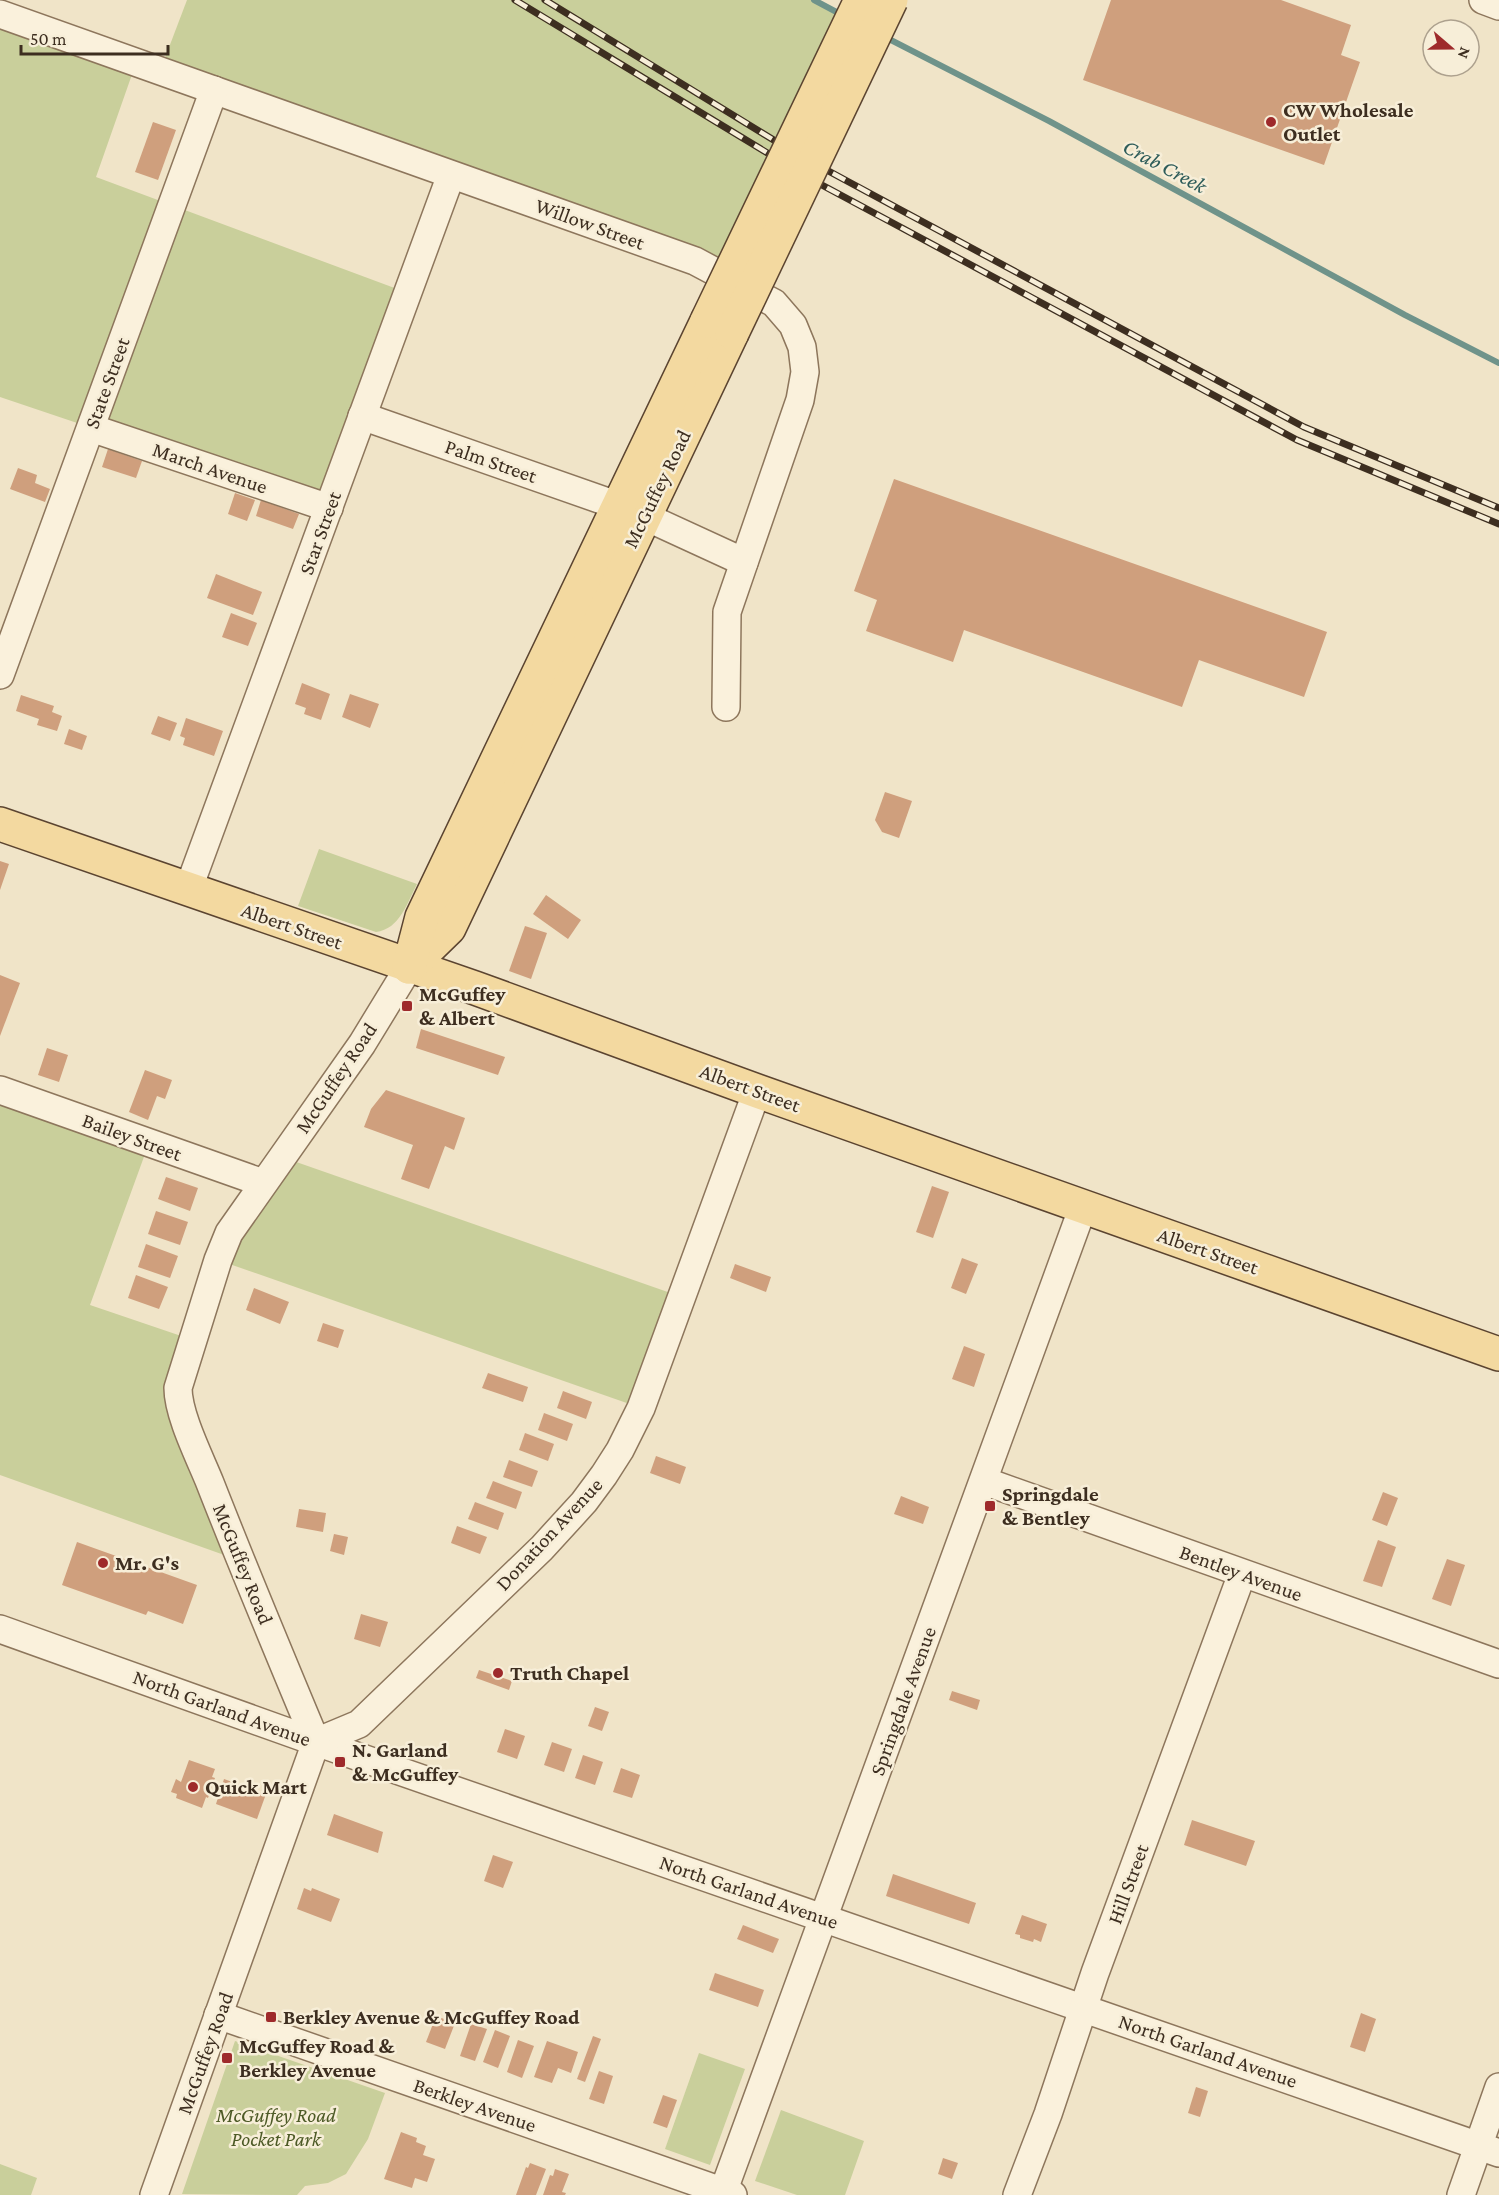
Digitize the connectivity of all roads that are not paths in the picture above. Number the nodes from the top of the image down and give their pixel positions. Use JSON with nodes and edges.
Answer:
{"nodes":[{"id":1,"x":861,"y":0,"type":"edge"},
{"id":2,"x":891,"y":0,"type":"edge"},
{"id":3,"x":1483,"y":0,"type":"edge"},
{"id":4,"x":1499,"y":6,"type":"edge"},
{"id":5,"x":0,"y":14,"type":"edge"},
{"id":6,"x":214,"y":90,"type":"junction"},
{"id":7,"x":451,"y":175,"type":"junction"},
{"id":8,"x":719,"y":327,"type":"junction"},
{"id":9,"x":362,"y":416,"type":"junction"},
{"id":10,"x":91,"y":428,"type":"junction"},
{"id":11,"x":328,"y":508,"type":"junction"},
{"id":12,"x":632,"y":511,"type":"junction"},
{"id":13,"x":744,"y":562,"type":"junction"},
{"id":14,"x":0,"y":675,"type":"edge"},
{"id":15,"x":726,"y":707,"type":"dead end"},
{"id":16,"x":0,"y":825,"type":"edge"},
{"id":17,"x":188,"y":890,"type":"junction"},
{"id":18,"x":409,"y":967,"type":"junction"},
{"id":19,"x":0,"y":1090,"type":"edge"},
{"id":20,"x":757,"y":1091,"type":"junction"},
{"id":21,"x":264,"y":1184,"type":"junction"},
{"id":22,"x":1083,"y":1207,"type":"junction"},
{"id":23,"x":1499,"y":1354,"type":"edge"},
{"id":24,"x":984,"y":1481,"type":"junction"},
{"id":25,"x":1242,"y":1574,"type":"junction"},
{"id":26,"x":0,"y":1629,"type":"edge"},
{"id":27,"x":1499,"y":1664,"type":"edge"},
{"id":28,"x":316,"y":1742,"type":"junction"},
{"id":29,"x":823,"y":1917,"type":"junction"},
{"id":30,"x":1084,"y":2008,"type":"junction"},
{"id":31,"x":218,"y":2015,"type":"junction"},
{"id":32,"x":1499,"y":2087,"type":"edge"},
{"id":33,"x":1488,"y":2149,"type":"edge"},
{"id":34,"x":726,"y":2194,"type":"edge"},
{"id":35,"x":154,"y":2195,"type":"edge"},
{"id":36,"x":1017,"y":2195,"type":"edge"},
{"id":37,"x":1461,"y":2195,"type":"edge"}],
"edges":[{"from":1,"to":8,"type":"main road","name":"McGuffey Road","bridge":true},
{"from":2,"to":8,"type":"main road","name":"McGuffey Road","bridge":true},
{"from":3,"to":4,"type":"street"},
{"from":5,"to":6,"type":"street","name":"Willow Street"},
{"from":6,"to":7,"type":"street","name":"Willow Street"},
{"from":6,"to":10,"type":"street","name":"State Street"},
{"from":7,"to":9,"type":"street","name":"Star Street"},
{"from":7,"to":13,"type":"street","name":"Willow Street"},
{"from":8,"to":12,"type":"main road","name":"McGuffey Road"},
{"from":9,"to":11,"type":"street","name":"Star Street"},
{"from":9,"to":12,"type":"street","name":"Palm Street"},
{"from":10,"to":11,"type":"street","name":"March Avenue"},
{"from":10,"to":14,"type":"street","name":"State Street"},
{"from":11,"to":17,"type":"street","name":"Star Street"},
{"from":12,"to":13,"type":"street","name":"Palm Street"},
{"from":12,"to":18,"type":"main road","name":"McGuffey Road"},
{"from":13,"to":15,"type":"street","name":"Willow Street"},
{"from":16,"to":17,"type":"main road","name":"Albert Street"},
{"from":17,"to":18,"type":"main road","name":"Albert Street"},
{"from":18,"to":20,"type":"main road","name":"Albert Street"},
{"from":18,"to":21,"type":"street","name":"McGuffey Road"},
{"from":19,"to":21,"type":"street","name":"Bailey Street"},
{"from":20,"to":22,"type":"main road","name":"Albert Street"},
{"from":20,"to":28,"type":"street","name":"Donation Avenue"},
{"from":21,"to":28,"type":"street","name":"McGuffey Road"},
{"from":22,"to":23,"type":"main road","name":"Albert Street"},
{"from":22,"to":24,"type":"street","name":"Springdale Avenue"},
{"from":24,"to":25,"type":"street","name":"Bentley Avenue"},
{"from":24,"to":29,"type":"street","name":"Springdale Avenue"},
{"from":25,"to":27,"type":"street","name":"Bentley Avenue"},
{"from":25,"to":30,"type":"street","name":"Hill Street"},
{"from":26,"to":28,"type":"street","name":"North Garland Avenue"},
{"from":28,"to":29,"type":"street","name":"North Garland Avenue"},
{"from":28,"to":31,"type":"street","name":"McGuffey Road"},
{"from":29,"to":30,"type":"street","name":"North Garland Avenue"},
{"from":29,"to":34,"type":"street","name":"Springdale Avenue"},
{"from":30,"to":33,"type":"street","name":"North Garland Avenue"},
{"from":30,"to":36,"type":"street","name":"Hill Street"},
{"from":31,"to":34,"type":"street","name":"Berkley Avenue"},
{"from":31,"to":35,"type":"street","name":"McGuffey Road"},
{"from":32,"to":33,"type":"street"},
{"from":33,"to":37,"type":"street"}]}
